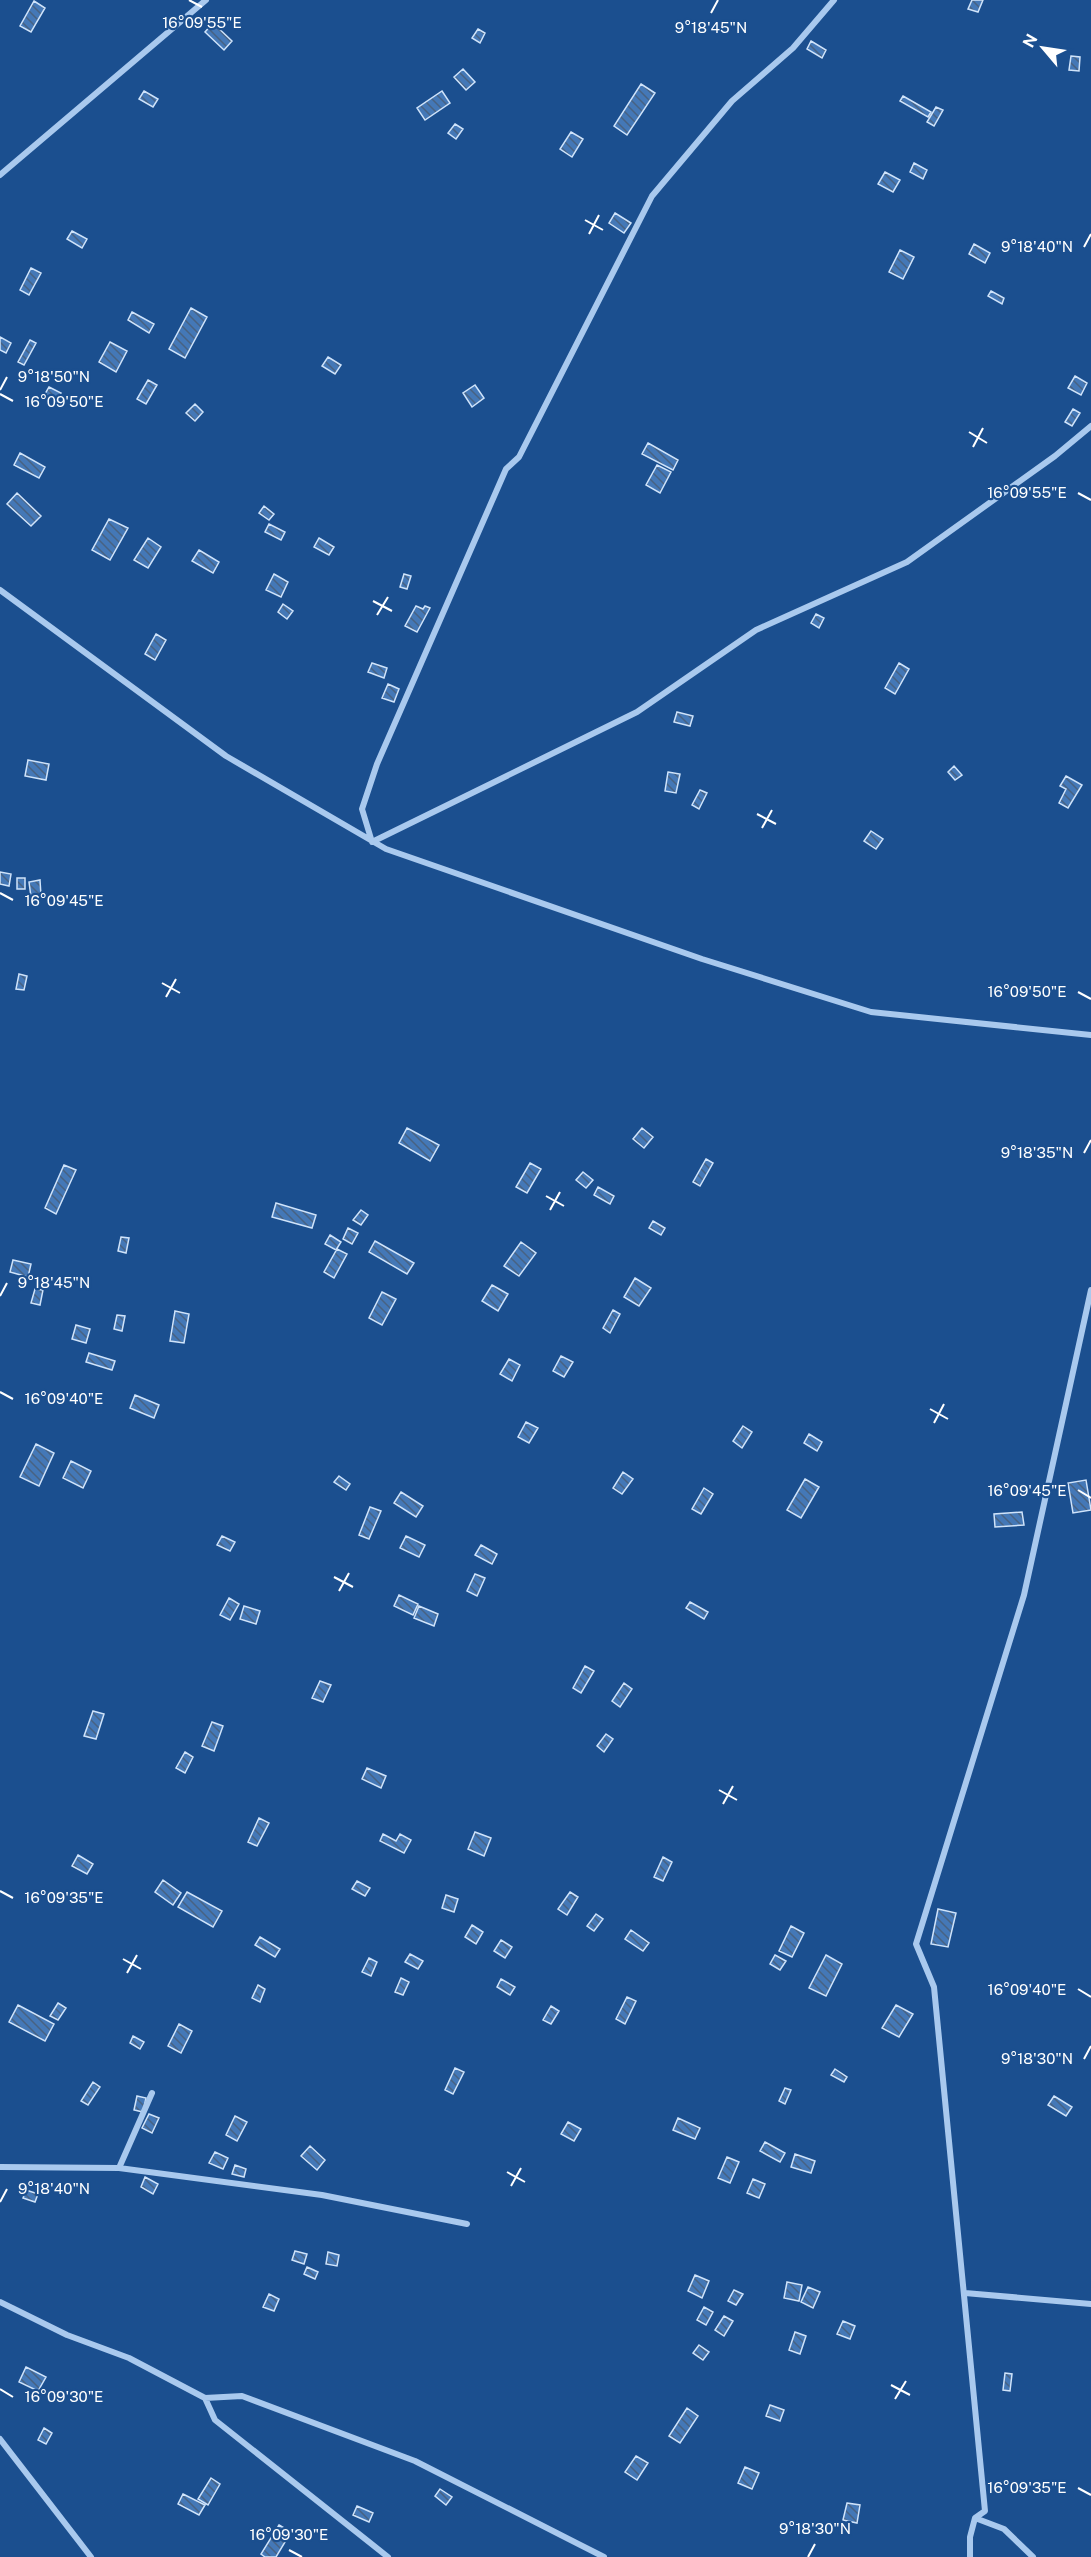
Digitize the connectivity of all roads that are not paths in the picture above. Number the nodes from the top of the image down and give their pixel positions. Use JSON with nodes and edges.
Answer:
{"nodes":[{"id":1,"x":206,"y":0,"type":"edge"},
{"id":2,"x":834,"y":0,"type":"edge"},
{"id":3,"x":0,"y":175,"type":"edge"},
{"id":4,"x":1091,"y":426,"type":"edge"},
{"id":5,"x":0,"y":590,"type":"edge"},
{"id":6,"x":372,"y":842,"type":"junction"},
{"id":7,"x":1091,"y":1035,"type":"edge"},
{"id":8,"x":1091,"y":1290,"type":"edge"},
{"id":9,"x":152,"y":2093,"type":"dead end"},
{"id":10,"x":0,"y":2167,"type":"edge"},
{"id":11,"x":119,"y":2168,"type":"junction"},
{"id":12,"x":467,"y":2224,"type":"dead end"},
{"id":13,"x":965,"y":2293,"type":"junction"},
{"id":14,"x":0,"y":2302,"type":"edge"},
{"id":15,"x":1091,"y":2304,"type":"edge"},
{"id":16,"x":205,"y":2398,"type":"junction"},
{"id":17,"x":0,"y":2439,"type":"edge"},
{"id":18,"x":975,"y":2518,"type":"junction"},
{"id":19,"x":91,"y":2557,"type":"edge"},
{"id":20,"x":388,"y":2557,"type":"edge"},
{"id":21,"x":604,"y":2557,"type":"edge"},
{"id":22,"x":970,"y":2557,"type":"edge"},
{"id":23,"x":1033,"y":2557,"type":"edge"}],
"edges":[{"from":1,"to":3,"type":"street"},
{"from":2,"to":6,"type":"street"},
{"from":4,"to":6,"type":"street"},
{"from":5,"to":6,"type":"street"},
{"from":6,"to":7,"type":"street"},
{"from":8,"to":13,"type":"street"},
{"from":9,"to":11,"type":"street"},
{"from":10,"to":11,"type":"street"},
{"from":11,"to":12,"type":"street"},
{"from":13,"to":15,"type":"street"},
{"from":13,"to":18,"type":"street"},
{"from":14,"to":16,"type":"street"},
{"from":16,"to":20,"type":"street"},
{"from":16,"to":21,"type":"street"},
{"from":17,"to":19,"type":"street"},
{"from":18,"to":22,"type":"street"},
{"from":18,"to":23,"type":"street"}]}
